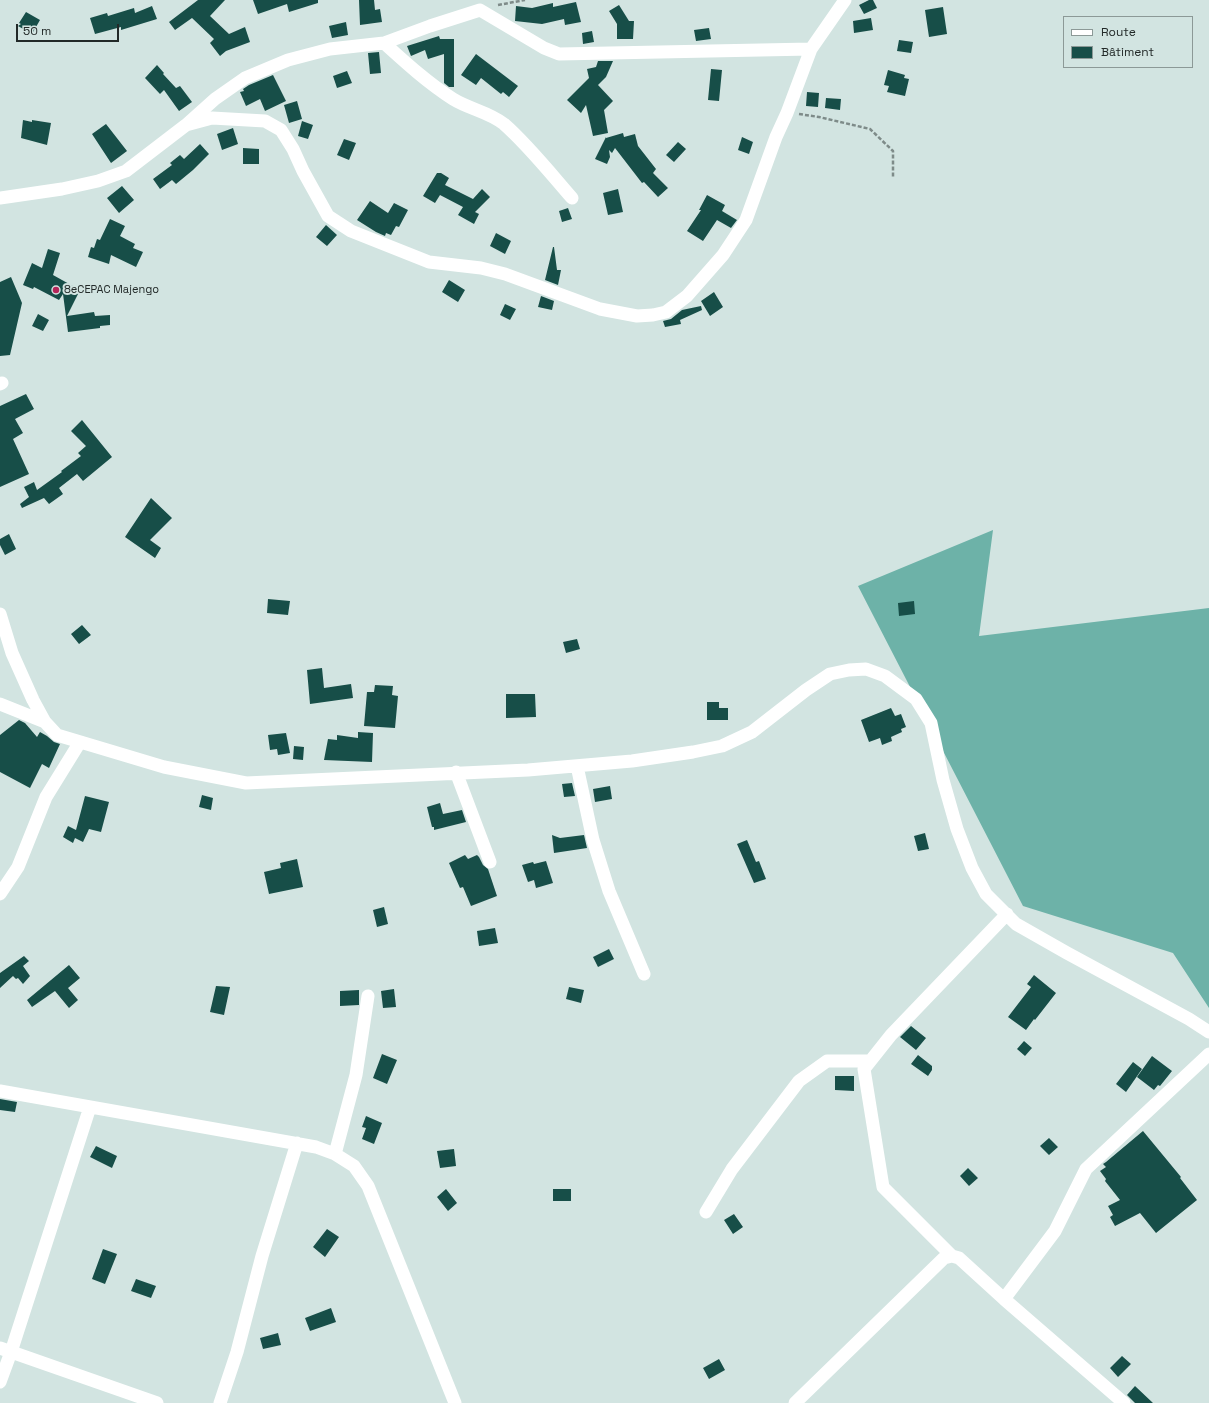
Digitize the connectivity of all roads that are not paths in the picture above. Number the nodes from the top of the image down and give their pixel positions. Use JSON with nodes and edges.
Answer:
{"nodes":[{"id":1,"x":845,"y":0,"type":"edge"},
{"id":2,"x":384,"y":43,"type":"junction"},
{"id":3,"x":811,"y":49,"type":"junction"},
{"id":4,"x":186,"y":125,"type":"junction"},
{"id":5,"x":0,"y":198,"type":"edge"},
{"id":6,"x":572,"y":198,"type":"dead end"},
{"id":7,"x":0,"y":614,"type":"edge"},
{"id":8,"x":0,"y":704,"type":"edge"},
{"id":9,"x":45,"y":722,"type":"junction"},
{"id":10,"x":80,"y":742,"type":"junction"},
{"id":11,"x":577,"y":766,"type":"junction"},
{"id":12,"x":456,"y":772,"type":"junction"},
{"id":13,"x":490,"y":862,"type":"dead end"},
{"id":14,"x":0,"y":894,"type":"edge"},
{"id":15,"x":1007,"y":914,"type":"junction"},
{"id":16,"x":644,"y":974,"type":"dead end"},
{"id":17,"x":368,"y":996,"type":"dead end"},
{"id":18,"x":1209,"y":1032,"type":"edge"},
{"id":19,"x":1209,"y":1054,"type":"edge"},
{"id":20,"x":870,"y":1061,"type":"junction"},
{"id":21,"x":0,"y":1091,"type":"edge"},
{"id":22,"x":90,"y":1107,"type":"junction"},
{"id":23,"x":298,"y":1143,"type":"junction"},
{"id":24,"x":335,"y":1154,"type":"junction"},
{"id":25,"x":706,"y":1212,"type":"dead end"},
{"id":26,"x":952,"y":1256,"type":"junction"},
{"id":27,"x":1004,"y":1299,"type":"junction"},
{"id":28,"x":5,"y":1350,"type":"edge"},
{"id":29,"x":0,"y":1382,"type":"edge"},
{"id":30,"x":157,"y":1403,"type":"edge"},
{"id":31,"x":220,"y":1403,"type":"edge"},
{"id":32,"x":455,"y":1403,"type":"edge"},
{"id":33,"x":795,"y":1403,"type":"edge"},
{"id":34,"x":1124,"y":1403,"type":"edge"}],
"edges":[{"from":1,"to":3,"type":"street"},
{"from":2,"to":3,"type":"street"},
{"from":2,"to":4,"type":"street"},
{"from":2,"to":6,"type":"street"},
{"from":3,"to":4,"type":"street"},
{"from":4,"to":5,"type":"street"},
{"from":7,"to":9,"type":"street"},
{"from":8,"to":9,"type":"street"},
{"from":9,"to":10,"type":"street"},
{"from":10,"to":12,"type":"street"},
{"from":10,"to":14,"type":"street"},
{"from":11,"to":12,"type":"street"},
{"from":11,"to":15,"type":"street"},
{"from":11,"to":16,"type":"street"},
{"from":12,"to":13,"type":"street"},
{"from":15,"to":18,"type":"street"},
{"from":15,"to":20,"type":"street"},
{"from":17,"to":24,"type":"street"},
{"from":19,"to":27,"type":"street"},
{"from":20,"to":25,"type":"street"},
{"from":20,"to":26,"type":"street"},
{"from":21,"to":22,"type":"street"},
{"from":22,"to":23,"type":"street"},
{"from":22,"to":28,"type":"street"},
{"from":23,"to":24,"type":"street"},
{"from":23,"to":31,"type":"street"},
{"from":24,"to":32,"type":"street"},
{"from":26,"to":27,"type":"street"},
{"from":26,"to":33,"type":"street"},
{"from":27,"to":34,"type":"street"},
{"from":28,"to":29,"type":"street"},
{"from":28,"to":30,"type":"street"}]}
